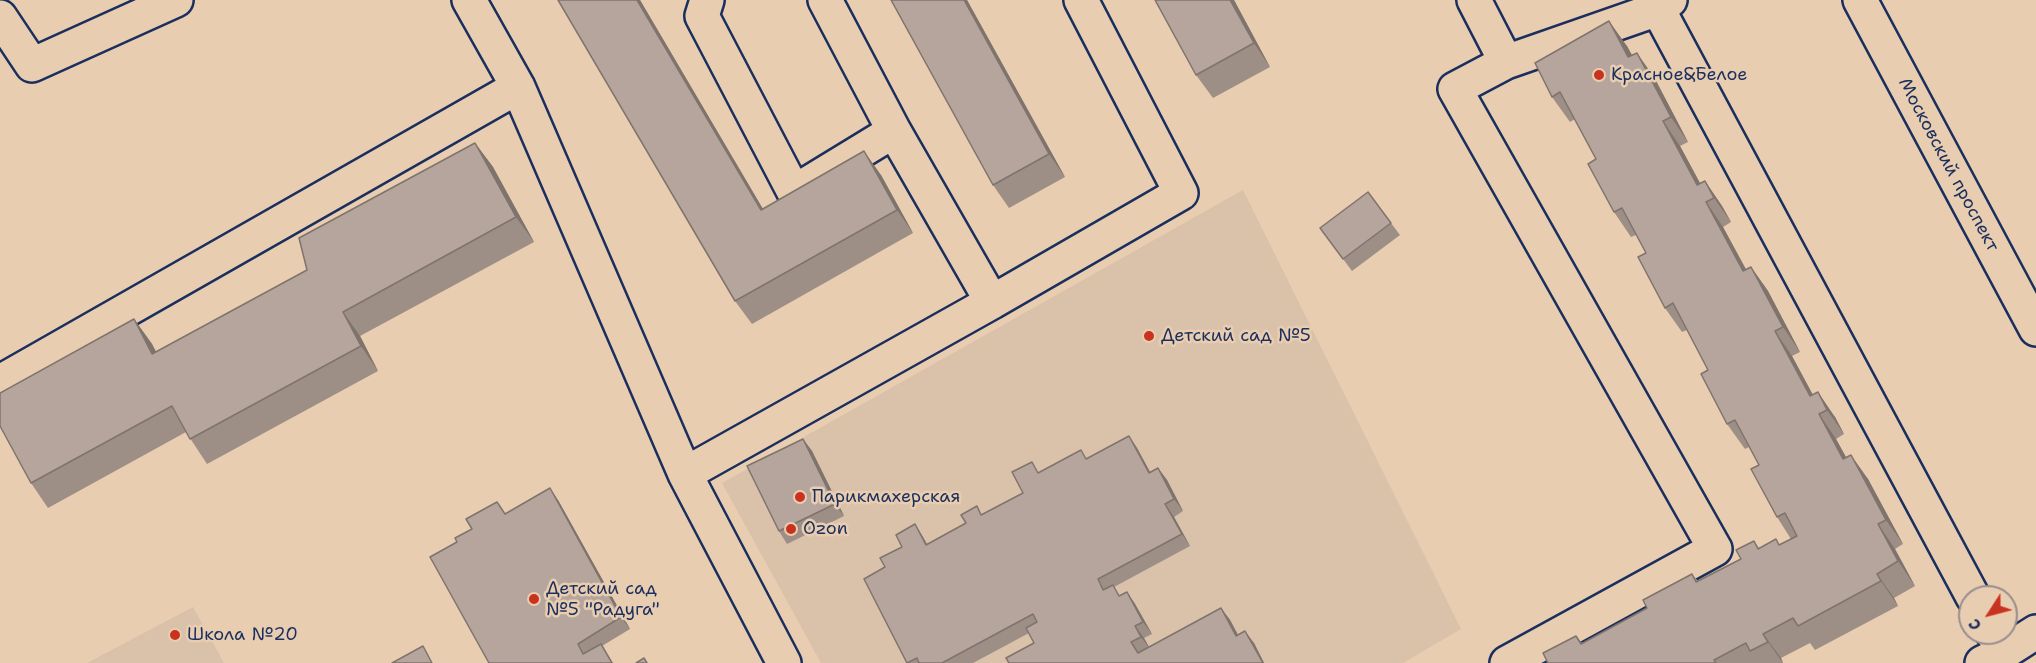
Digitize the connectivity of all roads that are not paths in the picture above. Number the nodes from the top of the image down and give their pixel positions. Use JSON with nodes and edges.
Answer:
{"nodes":[{"id":1,"x":176,"y":0,"type":"edge"},
{"id":2,"x":469,"y":0,"type":"edge"},
{"id":3,"x":707,"y":0,"type":"edge"},
{"id":4,"x":825,"y":0,"type":"edge"},
{"id":5,"x":1081,"y":0,"type":"edge"},
{"id":6,"x":1474,"y":0,"type":"edge"},
{"id":7,"x":1860,"y":0,"type":"edge"},
{"id":8,"x":1664,"y":4,"type":"edge"},
{"id":9,"x":0,"y":17,"type":"edge"},
{"id":10,"x":1506,"y":62,"type":"junction"},
{"id":11,"x":518,"y":87,"type":"junction"},
{"id":12,"x":894,"y":131,"type":"junction"},
{"id":13,"x":992,"y":302,"type":"junction"},
{"id":14,"x":2036,"y":329,"type":"edge"},
{"id":15,"x":0,"y":382,"type":"edge"},
{"id":16,"x":685,"y":474,"type":"junction"},
{"id":17,"x":1967,"y":585,"type":"edge"},
{"id":18,"x":2036,"y":632,"type":"edge"},
{"id":19,"x":1992,"y":650,"type":"edge"},
{"id":20,"x":784,"y":663,"type":"edge"},
{"id":21,"x":1507,"y":663,"type":"edge"}],
"edges":[{"from":1,"to":9,"type":"main road"},
{"from":2,"to":11,"type":"main road"},
{"from":3,"to":12,"type":"main road"},
{"from":4,"to":12,"type":"main road"},
{"from":5,"to":13,"type":"main road"},
{"from":6,"to":10,"type":"main road"},
{"from":7,"to":14,"type":"main road","name":"Московский проспект"},
{"from":8,"to":10,"type":"main road"},
{"from":8,"to":17,"type":"main road"},
{"from":10,"to":21,"type":"main road"},
{"from":11,"to":15,"type":"main road"},
{"from":11,"to":16,"type":"main road"},
{"from":12,"to":13,"type":"main road"},
{"from":13,"to":16,"type":"main road"},
{"from":16,"to":20,"type":"main road"},
{"from":18,"to":19,"type":"main road"}]}
